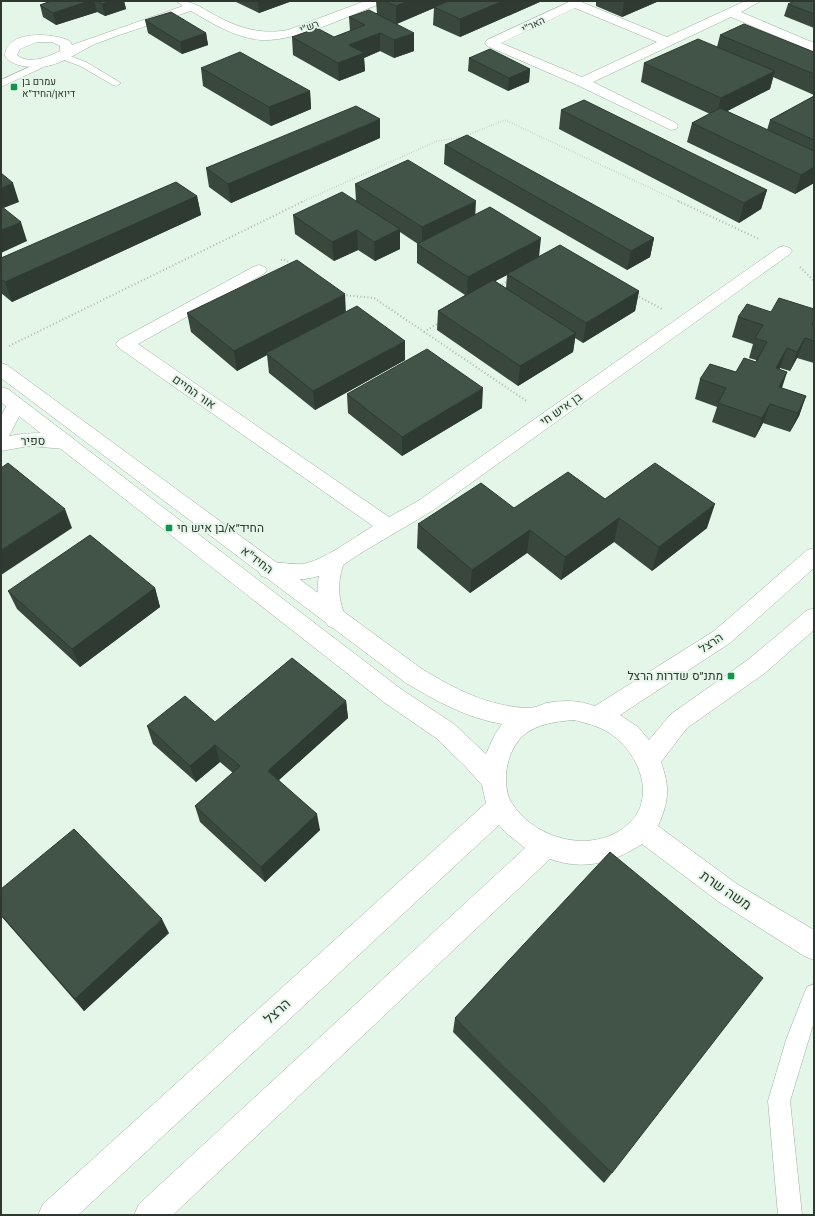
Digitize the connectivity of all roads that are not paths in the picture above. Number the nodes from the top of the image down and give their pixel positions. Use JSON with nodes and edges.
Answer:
{"nodes":[{"id":1,"x":376,"y":1,"type":"edge"},
{"id":2,"x":756,"y":1,"type":"edge"},
{"id":3,"x":187,"y":4,"type":"edge"},
{"id":4,"x":730,"y":12,"type":"junction"},
{"id":5,"x":123,"y":30,"type":"junction"},
{"id":6,"x":54,"y":39,"type":"junction"},
{"id":7,"x":667,"y":42,"type":"junction"},
{"id":8,"x":814,"y":48,"type":"edge"},
{"id":9,"x":7,"y":50,"type":"edge"},
{"id":10,"x":64,"y":54,"type":"junction"},
{"id":11,"x":47,"y":62,"type":"junction"},
{"id":12,"x":29,"y":63,"type":"junction"},
{"id":13,"x":1,"y":66,"type":"edge"},
{"id":14,"x":582,"y":82,"type":"junction"},
{"id":15,"x":116,"y":83,"type":"dead end"},
{"id":16,"x":1,"y":84,"type":"edge"},
{"id":17,"x":671,"y":126,"type":"dead end"},
{"id":18,"x":784,"y":251,"type":"road end"},
{"id":19,"x":259,"y":270,"type":"road end"},
{"id":20,"x":1,"y":369,"type":"edge"},
{"id":21,"x":9,"y":399,"type":"edge"},
{"id":22,"x":1,"y":434,"type":"edge"},
{"id":23,"x":65,"y":442,"type":"junction"},
{"id":24,"x":1,"y":444,"type":"edge"},
{"id":25,"x":389,"y":528,"type":"junction"},
{"id":26,"x":814,"y":556,"type":"edge"},
{"id":27,"x":334,"y":560,"type":"junction"},
{"id":28,"x":269,"y":570,"type":"junction"},
{"id":29,"x":814,"y":617,"type":"edge"},
{"id":30,"x":336,"y":620,"type":"junction"},
{"id":31,"x":598,"y":716,"type":"junction"},
{"id":32,"x":528,"y":718,"type":"junction"},
{"id":33,"x":649,"y":759,"type":"junction"},
{"id":34,"x":493,"y":780,"type":"junction"},
{"id":35,"x":500,"y":807,"type":"junction"},
{"id":36,"x":642,"y":829,"type":"junction"},
{"id":37,"x":545,"y":847,"type":"junction"},
{"id":38,"x":814,"y":946,"type":"edge"},
{"id":39,"x":814,"y":994,"type":"edge"},
{"id":40,"x":54,"y":1215,"type":"edge"},
{"id":41,"x":150,"y":1215,"type":"edge"},
{"id":42,"x":790,"y":1215,"type":"edge"}],
"edges":[{"from":1,"to":3,"type":"street","name":"רש\"י"},
{"from":2,"to":4,"type":"street"},
{"from":3,"to":5,"type":"street"},
{"from":4,"to":7,"type":"street"},
{"from":4,"to":8,"type":"street"},
{"from":5,"to":6,"type":"street"},
{"from":5,"to":10,"type":"street"},
{"from":6,"to":9,"type":"street"},
{"from":6,"to":10,"type":"street"},
{"from":7,"to":14,"type":"street"},
{"from":7,"to":14,"type":"street","name":"האר\"י"},
{"from":9,"to":12,"type":"street"},
{"from":10,"to":11,"type":"street"},
{"from":10,"to":15,"type":"lane"},
{"from":11,"to":12,"type":"street"},
{"from":11,"to":16,"type":"lane"},
{"from":12,"to":13,"type":"street"},
{"from":14,"to":17,"type":"street","name":"האר\"י"},
{"from":18,"to":25,"type":"street","name":"בן איש חי"},
{"from":19,"to":25,"type":"street","name":"אור החיים"},
{"from":20,"to":28,"type":"street","name":"החיד\"א"},
{"from":21,"to":22,"type":"street","name":"ספיר"},
{"from":21,"to":23,"type":"street","name":"החיד\"א"},
{"from":23,"to":24,"type":"street","name":"ספיר"},
{"from":23,"to":34,"type":"street","name":"החיד\"א"},
{"from":25,"to":27,"type":"street","name":"בן איש חי"},
{"from":26,"to":31,"type":"street","name":"הרצל"},
{"from":27,"to":28,"type":"street","name":"בן איש חי"},
{"from":27,"to":30,"type":"street"},
{"from":28,"to":30,"type":"street","name":"החיד\"א"},
{"from":29,"to":33,"type":"street"},
{"from":30,"to":32,"type":"street","name":"החיד\"א"},
{"from":31,"to":32,"type":"street"},
{"from":31,"to":33,"type":"street"},
{"from":32,"to":34,"type":"street"},
{"from":33,"to":36,"type":"street"},
{"from":34,"to":35,"type":"street"},
{"from":35,"to":37,"type":"street"},
{"from":35,"to":40,"type":"street","name":"הרצל"},
{"from":36,"to":37,"type":"street"},
{"from":36,"to":38,"type":"street","name":"משה שרת"},
{"from":37,"to":41,"type":"street"},
{"from":39,"to":42,"type":"lane"}]}
